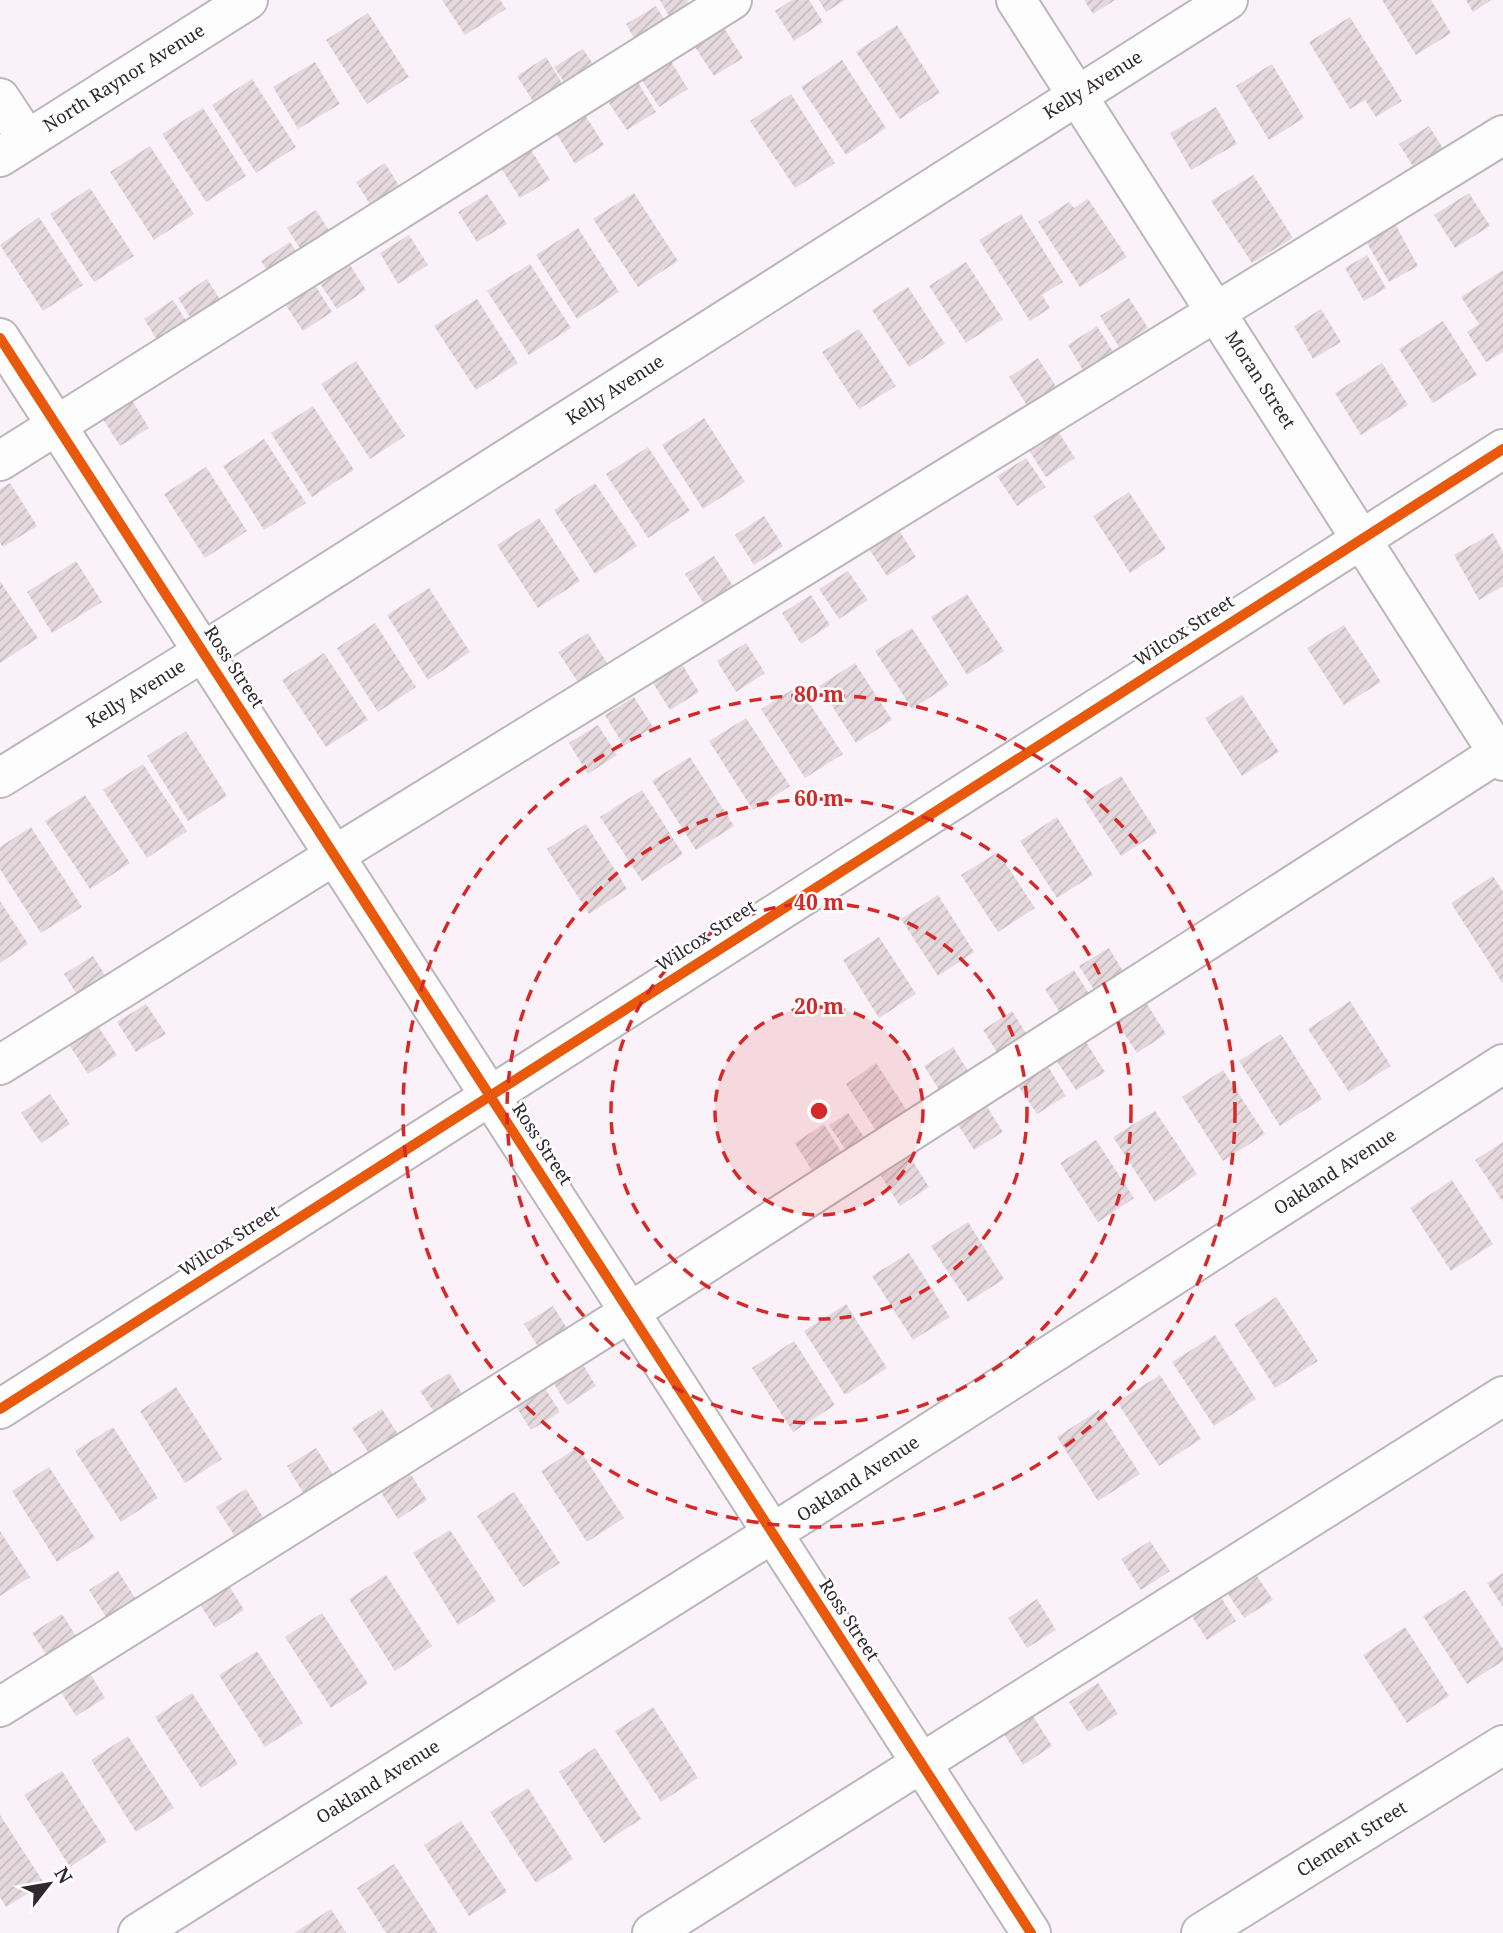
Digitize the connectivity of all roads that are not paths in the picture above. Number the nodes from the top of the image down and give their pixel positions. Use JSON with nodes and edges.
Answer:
{"nodes":[{"id":1,"x":248,"y":0,"type":"edge"},
{"id":2,"x":732,"y":0,"type":"edge"},
{"id":3,"x":1016,"y":0,"type":"edge"},
{"id":4,"x":1228,"y":0,"type":"edge"},
{"id":5,"x":1077,"y":95,"type":"junction"},
{"id":6,"x":0,"y":98,"type":"edge"},
{"id":7,"x":1503,"y":135,"type":"edge"},
{"id":8,"x":13,"y":148,"type":"edge"},
{"id":9,"x":1217,"y":313,"type":"junction"},
{"id":10,"x":0,"y":338,"type":"edge"},
{"id":11,"x":56,"y":425,"type":"junction"},
{"id":12,"x":1503,"y":449,"type":"edge"},
{"id":13,"x":0,"y":461,"type":"edge"},
{"id":14,"x":1361,"y":538,"type":"junction"},
{"id":15,"x":203,"y":652,"type":"junction"},
{"id":16,"x":1502,"y":755,"type":"edge"},
{"id":17,"x":0,"y":778,"type":"edge"},
{"id":18,"x":335,"y":855,"type":"junction"},
{"id":19,"x":1503,"y":1064,"type":"edge"},
{"id":20,"x":0,"y":1065,"type":"edge"},
{"id":21,"x":489,"y":1095,"type":"junction"},
{"id":22,"x":630,"y":1312,"type":"junction"},
{"id":23,"x":1503,"y":1396,"type":"edge"},
{"id":24,"x":0,"y":1409,"type":"edge"},
{"id":25,"x":773,"y":1533,"type":"junction"},
{"id":26,"x":0,"y":1707,"type":"edge"},
{"id":27,"x":1503,"y":1745,"type":"edge"},
{"id":28,"x":921,"y":1763,"type":"junction"},
{"id":29,"x":138,"y":1933,"type":"edge"},
{"id":30,"x":652,"y":1933,"type":"edge"},
{"id":31,"x":1031,"y":1933,"type":"edge"},
{"id":32,"x":1201,"y":1933,"type":"edge"}],
"edges":[{"from":1,"to":8,"type":"street","name":"North Raynor Avenue"},
{"from":2,"to":11,"type":"street"},
{"from":3,"to":5,"type":"street","name":"Moran Street"},
{"from":4,"to":5,"type":"street","name":"Kelly Avenue"},
{"from":5,"to":9,"type":"street","name":"Moran Street"},
{"from":5,"to":15,"type":"street","name":"Kelly Avenue"},
{"from":6,"to":8,"type":"street"},
{"from":7,"to":9,"type":"street"},
{"from":9,"to":14,"type":"street","name":"Moran Street"},
{"from":9,"to":18,"type":"street"},
{"from":10,"to":11,"type":"street","name":"Ross Street"},
{"from":11,"to":13,"type":"street"},
{"from":11,"to":15,"type":"street","name":"Ross Street"},
{"from":12,"to":14,"type":"street","name":"Wilcox Street"},
{"from":14,"to":16,"type":"street","name":"Moran Street"},
{"from":14,"to":21,"type":"street","name":"Wilcox Street"},
{"from":15,"to":17,"type":"street","name":"Kelly Avenue"},
{"from":15,"to":18,"type":"street","name":"Ross Street"},
{"from":16,"to":22,"type":"street"},
{"from":18,"to":20,"type":"street"},
{"from":18,"to":21,"type":"street","name":"Ross Street"},
{"from":19,"to":25,"type":"street","name":"Oakland Avenue"},
{"from":21,"to":22,"type":"street","name":"Ross Street"},
{"from":21,"to":24,"type":"street","name":"Wilcox Street"},
{"from":22,"to":25,"type":"street","name":"Ross Street"},
{"from":22,"to":26,"type":"street"},
{"from":23,"to":28,"type":"street"},
{"from":25,"to":28,"type":"street","name":"Ross Street"},
{"from":25,"to":29,"type":"street","name":"Oakland Avenue"},
{"from":27,"to":32,"type":"street","name":"Clement Street"},
{"from":28,"to":30,"type":"street"},
{"from":28,"to":31,"type":"street","name":"Ross Street"}]}
